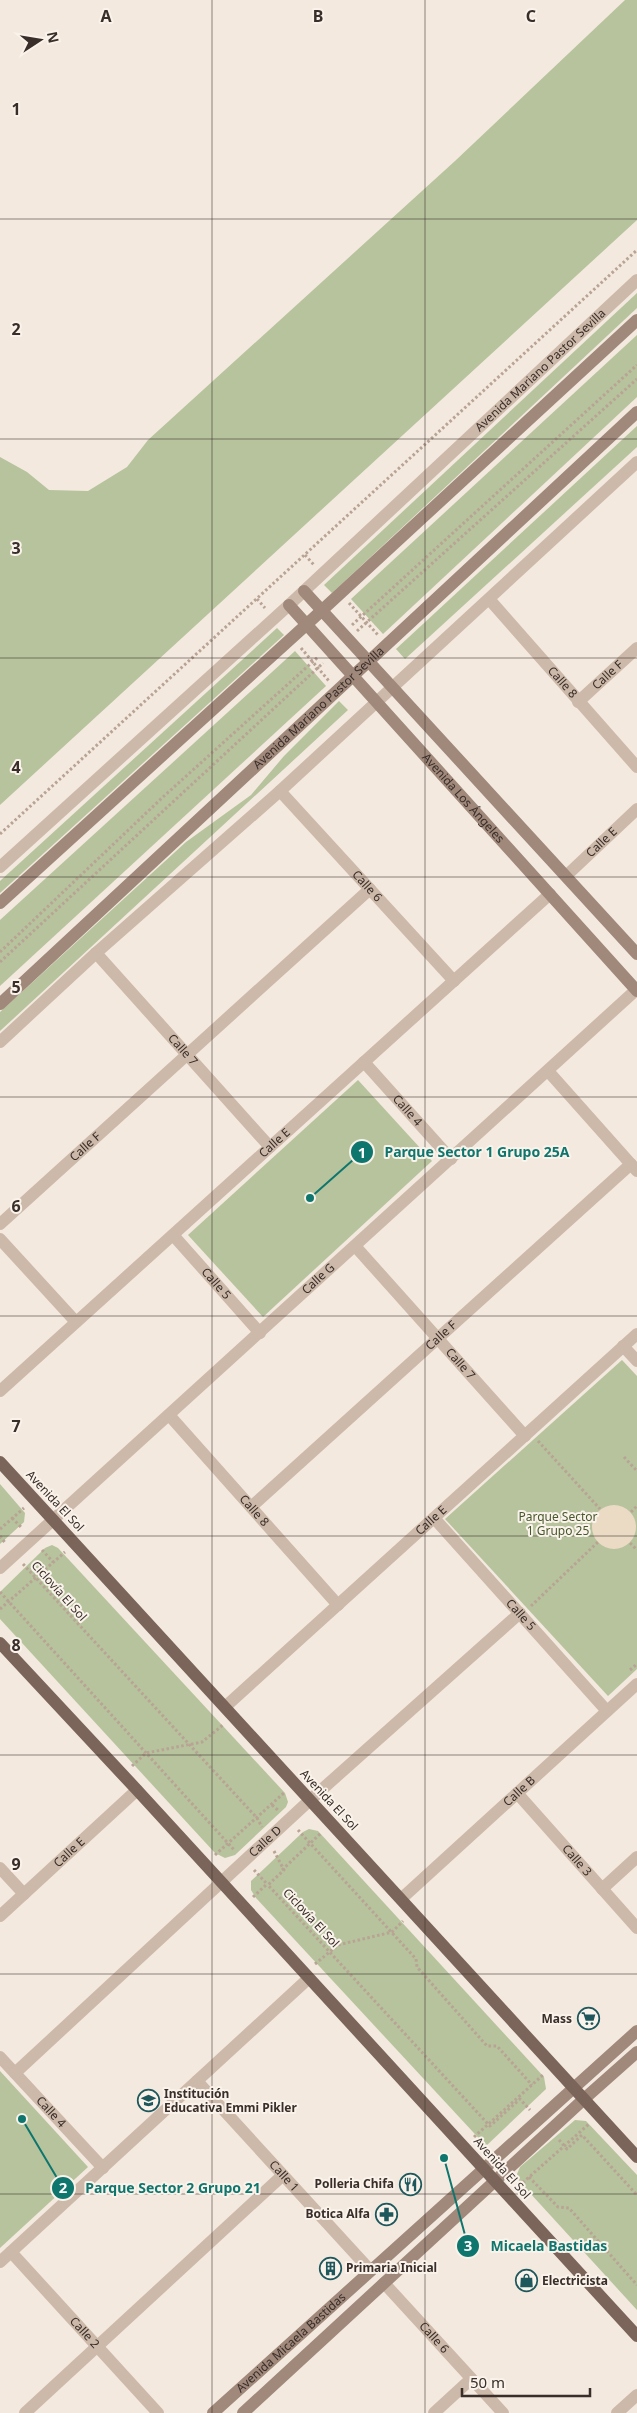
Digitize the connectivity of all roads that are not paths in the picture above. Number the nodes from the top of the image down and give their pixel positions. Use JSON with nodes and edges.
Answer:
{"nodes":[{"id":1,"x":637,"y":280,"type":"edge"},
{"id":2,"x":637,"y":320,"type":"edge"},
{"id":3,"x":637,"y":412,"type":"edge"},
{"id":4,"x":637,"y":462,"type":"edge"},
{"id":5,"x":304,"y":591,"type":"junction"},
{"id":6,"x":489,"y":599,"type":"junction"},
{"id":7,"x":289,"y":605,"type":"junction"},
{"id":8,"x":322,"y":610,"type":"junction"},
{"id":9,"x":306,"y":625,"type":"junction"},
{"id":10,"x":637,"y":648,"type":"edge"},
{"id":11,"x":368,"y":662,"type":"junction"},
{"id":12,"x":352,"y":676,"type":"junction"},
{"id":13,"x":392,"y":688,"type":"junction"},
{"id":14,"x":376,"y":702,"type":"junction"},
{"id":15,"x":578,"y":702,"type":"junction"},
{"id":16,"x":637,"y":767,"type":"edge"},
{"id":17,"x":280,"y":791,"type":"junction"},
{"id":18,"x":637,"y":809,"type":"edge"},
{"id":19,"x":0,"y":867,"type":"edge"},
{"id":20,"x":566,"y":876,"type":"junction"},
{"id":21,"x":370,"y":889,"type":"junction"},
{"id":22,"x":550,"y":894,"type":"junction"},
{"id":23,"x":0,"y":903,"type":"edge"},
{"id":24,"x":96,"y":952,"type":"junction"},
{"id":25,"x":637,"y":954,"type":"edge"},
{"id":26,"x":454,"y":980,"type":"junction"},
{"id":27,"x":637,"y":990,"type":"edge"},
{"id":28,"x":0,"y":1004,"type":"edge"},
{"id":29,"x":0,"y":1042,"type":"edge"},
{"id":30,"x":187,"y":1055,"type":"junction"},
{"id":31,"x":364,"y":1062,"type":"junction"},
{"id":32,"x":548,"y":1071,"type":"junction"},
{"id":33,"x":270,"y":1146,"type":"junction"},
{"id":34,"x":450,"y":1159,"type":"junction"},
{"id":35,"x":634,"y":1168,"type":"edge"},
{"id":36,"x":0,"y":1224,"type":"edge"},
{"id":37,"x":173,"y":1235,"type":"junction"},
{"id":38,"x":0,"y":1239,"type":"edge"},
{"id":39,"x":355,"y":1246,"type":"junction"},
{"id":40,"x":76,"y":1322,"type":"junction"},
{"id":41,"x":260,"y":1333,"type":"junction"},
{"id":42,"x":637,"y":1334,"type":"edge"},
{"id":43,"x":438,"y":1339,"type":"junction"},
{"id":44,"x":623,"y":1346,"type":"junction"},
{"id":45,"x":637,"y":1361,"type":"edge"},
{"id":46,"x":0,"y":1391,"type":"edge"},
{"id":47,"x":170,"y":1415,"type":"junction"},
{"id":48,"x":530,"y":1438,"type":"junction"},
{"id":49,"x":0,"y":1462,"type":"edge"},
{"id":50,"x":252,"y":1507,"type":"junction"},
{"id":51,"x":434,"y":1518,"type":"junction"},
{"id":52,"x":54,"y":1521,"type":"junction"},
{"id":53,"x":0,"y":1568,"type":"edge"},
{"id":54,"x":338,"y":1605,"type":"junction"},
{"id":55,"x":520,"y":1614,"type":"junction"},
{"id":56,"x":0,"y":1643,"type":"edge"},
{"id":57,"x":637,"y":1684,"type":"edge"},
{"id":58,"x":607,"y":1711,"type":"junction"},
{"id":59,"x":229,"y":1712,"type":"junction"},
{"id":60,"x":137,"y":1790,"type":"junction"},
{"id":61,"x":516,"y":1794,"type":"junction"},
{"id":62,"x":310,"y":1800,"type":"junction"},
{"id":63,"x":637,"y":1857,"type":"edge"},
{"id":64,"x":0,"y":1868,"type":"edge"},
{"id":65,"x":221,"y":1882,"type":"junction"},
{"id":66,"x":602,"y":1889,"type":"junction"},
{"id":67,"x":24,"y":1894,"type":"junction"},
{"id":68,"x":401,"y":1899,"type":"junction"},
{"id":69,"x":0,"y":1916,"type":"edge"},
{"id":70,"x":637,"y":1928,"type":"edge"},
{"id":71,"x":307,"y":1976,"type":"junction"},
{"id":72,"x":637,"y":2031,"type":"edge"},
{"id":73,"x":637,"y":2052,"type":"edge"},
{"id":74,"x":0,"y":2057,"type":"edge"},
{"id":75,"x":15,"y":2073,"type":"junction"},
{"id":76,"x":197,"y":2081,"type":"junction"},
{"id":77,"x":574,"y":2088,"type":"junction"},
{"id":78,"x":584,"y":2098,"type":"junction"},
{"id":79,"x":637,"y":2156,"type":"edge"},
{"id":80,"x":102,"y":2168,"type":"junction"},
{"id":81,"x":483,"y":2168,"type":"junction"},
{"id":82,"x":283,"y":2175,"type":"junction"},
{"id":83,"x":495,"y":2181,"type":"junction"},
{"id":84,"x":11,"y":2252,"type":"junction"},
{"id":85,"x":0,"y":2262,"type":"edge"},
{"id":86,"x":370,"y":2270,"type":"junction"},
{"id":87,"x":384,"y":2283,"type":"junction"},
{"id":88,"x":637,"y":2336,"type":"edge"},
{"id":89,"x":97,"y":2347,"type":"junction"},
{"id":90,"x":471,"y":2379,"type":"junction"},
{"id":91,"x":637,"y":2395,"type":"edge"},
{"id":92,"x":25,"y":2413,"type":"edge"},
{"id":93,"x":158,"y":2413,"type":"edge"},
{"id":94,"x":213,"y":2413,"type":"edge"},
{"id":95,"x":243,"y":2413,"type":"edge"},
{"id":96,"x":434,"y":2413,"type":"edge"},
{"id":97,"x":503,"y":2413,"type":"edge"},
{"id":98,"x":617,"y":2413,"type":"edge"}],
"edges":[{"from":1,"to":5,"type":"street","name":"Avenida Mariano Pastor Sevilla"},
{"from":2,"to":8,"type":"street"},
{"from":3,"to":11,"type":"street","name":"Avenida Mariano Pastor Sevilla"},
{"from":4,"to":6,"type":"street"},
{"from":5,"to":7,"type":"street","name":"Avenida Mariano Pastor Sevilla"},
{"from":5,"to":8,"type":"street","name":"Avenida Los Ángeles"},
{"from":6,"to":13,"type":"street"},
{"from":6,"to":15,"type":"street","name":"Calle 8"},
{"from":7,"to":9,"type":"street","name":"Avenida Los Ángeles"},
{"from":7,"to":19,"type":"street","name":"Avenida Mariano Pastor Sevilla"},
{"from":8,"to":9,"type":"street"},
{"from":8,"to":11,"type":"street","name":"Avenida Los Ángeles"},
{"from":9,"to":12,"type":"street","name":"Avenida Los Ángeles"},
{"from":9,"to":23,"type":"street"},
{"from":10,"to":15,"type":"street","name":"Calle F"},
{"from":11,"to":12,"type":"street","name":"Avenida Mariano Pastor Sevilla"},
{"from":11,"to":13,"type":"street","name":"Avenida Los Ángeles"},
{"from":12,"to":14,"type":"street","name":"Avenida Los Ángeles"},
{"from":12,"to":28,"type":"street","name":"Avenida Mariano Pastor Sevilla"},
{"from":13,"to":14,"type":"street"},
{"from":13,"to":20,"type":"street","name":"Avenida Los Ángeles"},
{"from":14,"to":17,"type":"street"},
{"from":14,"to":22,"type":"street","name":"Avenida Los Ángeles"},
{"from":15,"to":16,"type":"street","name":"Calle 8"},
{"from":17,"to":21,"type":"street","name":"Calle 6"},
{"from":17,"to":24,"type":"street"},
{"from":18,"to":20,"type":"street","name":"Calle E"},
{"from":20,"to":25,"type":"street","name":"Avenida Los Ángeles"},
{"from":21,"to":26,"type":"street","name":"Calle 6"},
{"from":21,"to":30,"type":"street","name":"Calle F"},
{"from":22,"to":26,"type":"street","name":"Calle E"},
{"from":22,"to":27,"type":"street","name":"Avenida Los Ángeles"},
{"from":24,"to":29,"type":"street"},
{"from":24,"to":30,"type":"street","name":"Calle 7"},
{"from":26,"to":31,"type":"street","name":"Calle E"},
{"from":27,"to":32,"type":"street","name":"Calle G"},
{"from":30,"to":33,"type":"street","name":"Calle 7"},
{"from":30,"to":36,"type":"street","name":"Calle F"},
{"from":31,"to":33,"type":"street","name":"Calle E"},
{"from":31,"to":34,"type":"street","name":"Calle 4"},
{"from":32,"to":34,"type":"street","name":"Calle G"},
{"from":32,"to":35,"type":"street"},
{"from":33,"to":37,"type":"street","name":"Calle E"},
{"from":34,"to":39,"type":"street","name":"Calle G"},
{"from":35,"to":43,"type":"street","name":"Calle F"},
{"from":37,"to":40,"type":"street","name":"Calle E"},
{"from":37,"to":41,"type":"street","name":"Calle 5"},
{"from":38,"to":40,"type":"street"},
{"from":39,"to":41,"type":"street","name":"Calle G"},
{"from":39,"to":43,"type":"street","name":"Calle 7"},
{"from":40,"to":46,"type":"street","name":"Calle E"},
{"from":41,"to":47,"type":"street","name":"Calle G"},
{"from":42,"to":44,"type":"street","name":"Calle E"},
{"from":43,"to":48,"type":"street","name":"Calle 7"},
{"from":43,"to":50,"type":"street","name":"Calle F"},
{"from":44,"to":45,"type":"street"},
{"from":44,"to":48,"type":"street","name":"Calle E"},
{"from":47,"to":50,"type":"street","name":"Calle 8"},
{"from":47,"to":52,"type":"street","name":"Calle G"},
{"from":48,"to":51,"type":"street","name":"Calle E"},
{"from":49,"to":52,"type":"main road","name":"Avenida El Sol"},
{"from":50,"to":54,"type":"street","name":"Calle 8"},
{"from":51,"to":54,"type":"street","name":"Calle E"},
{"from":51,"to":55,"type":"street","name":"Calle 5"},
{"from":52,"to":53,"type":"street","name":"Calle G"},
{"from":52,"to":59,"type":"main road","name":"Avenida El Sol"},
{"from":54,"to":59,"type":"street","name":"Calle E"},
{"from":55,"to":58,"type":"street","name":"Calle 5"},
{"from":55,"to":62,"type":"street","name":"Calle D"},
{"from":56,"to":60,"type":"main road","name":"Avenida El Sol"},
{"from":57,"to":58,"type":"street","name":"Calle B"},
{"from":58,"to":61,"type":"street","name":"Calle B"},
{"from":59,"to":62,"type":"main road","name":"Avenida El Sol"},
{"from":60,"to":65,"type":"main road","name":"Avenida El Sol"},
{"from":60,"to":67,"type":"street","name":"Calle E"},
{"from":61,"to":66,"type":"street","name":"Calle 3"},
{"from":61,"to":68,"type":"street","name":"Calle B"},
{"from":62,"to":65,"type":"street","name":"Calle D"},
{"from":62,"to":68,"type":"main road","name":"Avenida El Sol"},
{"from":63,"to":66,"type":"street"},
{"from":64,"to":67,"type":"street"},
{"from":65,"to":71,"type":"main road","name":"Avenida El Sol"},
{"from":65,"to":75,"type":"street","name":"Calle D"},
{"from":66,"to":70,"type":"street","name":"Calle 3"},
{"from":67,"to":69,"type":"street","name":"Calle E"},
{"from":68,"to":77,"type":"main road","name":"Avenida El Sol"},
{"from":71,"to":76,"type":"street"},
{"from":71,"to":81,"type":"main road","name":"Avenida El Sol"},
{"from":72,"to":77,"type":"street","name":"Avenida Micaela Bastidas"},
{"from":73,"to":78,"type":"street","name":"Avenida Micaela Bastidas"},
{"from":74,"to":75,"type":"street","name":"Calle 4"},
{"from":75,"to":80,"type":"street","name":"Calle 4"},
{"from":76,"to":80,"type":"street"},
{"from":76,"to":82,"type":"street","name":"Calle 1"},
{"from":77,"to":78,"type":"main road","name":"Avenida El Sol"},
{"from":77,"to":81,"type":"street","name":"Avenida Micaela Bastidas"},
{"from":78,"to":79,"type":"main road","name":"Avenida El Sol"},
{"from":78,"to":83,"type":"street","name":"Avenida Micaela Bastidas"},
{"from":80,"to":84,"type":"street"},
{"from":81,"to":83,"type":"main road","name":"Avenida El Sol"},
{"from":81,"to":86,"type":"street","name":"Avenida Micaela Bastidas"},
{"from":82,"to":86,"type":"street","name":"Calle 1"},
{"from":82,"to":89,"type":"street"},
{"from":83,"to":87,"type":"street","name":"Avenida Micaela Bastidas"},
{"from":83,"to":88,"type":"main road","name":"Avenida El Sol"},
{"from":84,"to":85,"type":"street"},
{"from":84,"to":89,"type":"street","name":"Calle 2"},
{"from":86,"to":94,"type":"street","name":"Avenida Micaela Bastidas"},
{"from":87,"to":90,"type":"street","name":"Calle 6"},
{"from":87,"to":95,"type":"street","name":"Avenida Micaela Bastidas"},
{"from":89,"to":92,"type":"street"},
{"from":89,"to":93,"type":"street","name":"Calle 2"},
{"from":90,"to":96,"type":"street"},
{"from":90,"to":97,"type":"street","name":"Calle 6"},
{"from":91,"to":98,"type":"street"}]}
